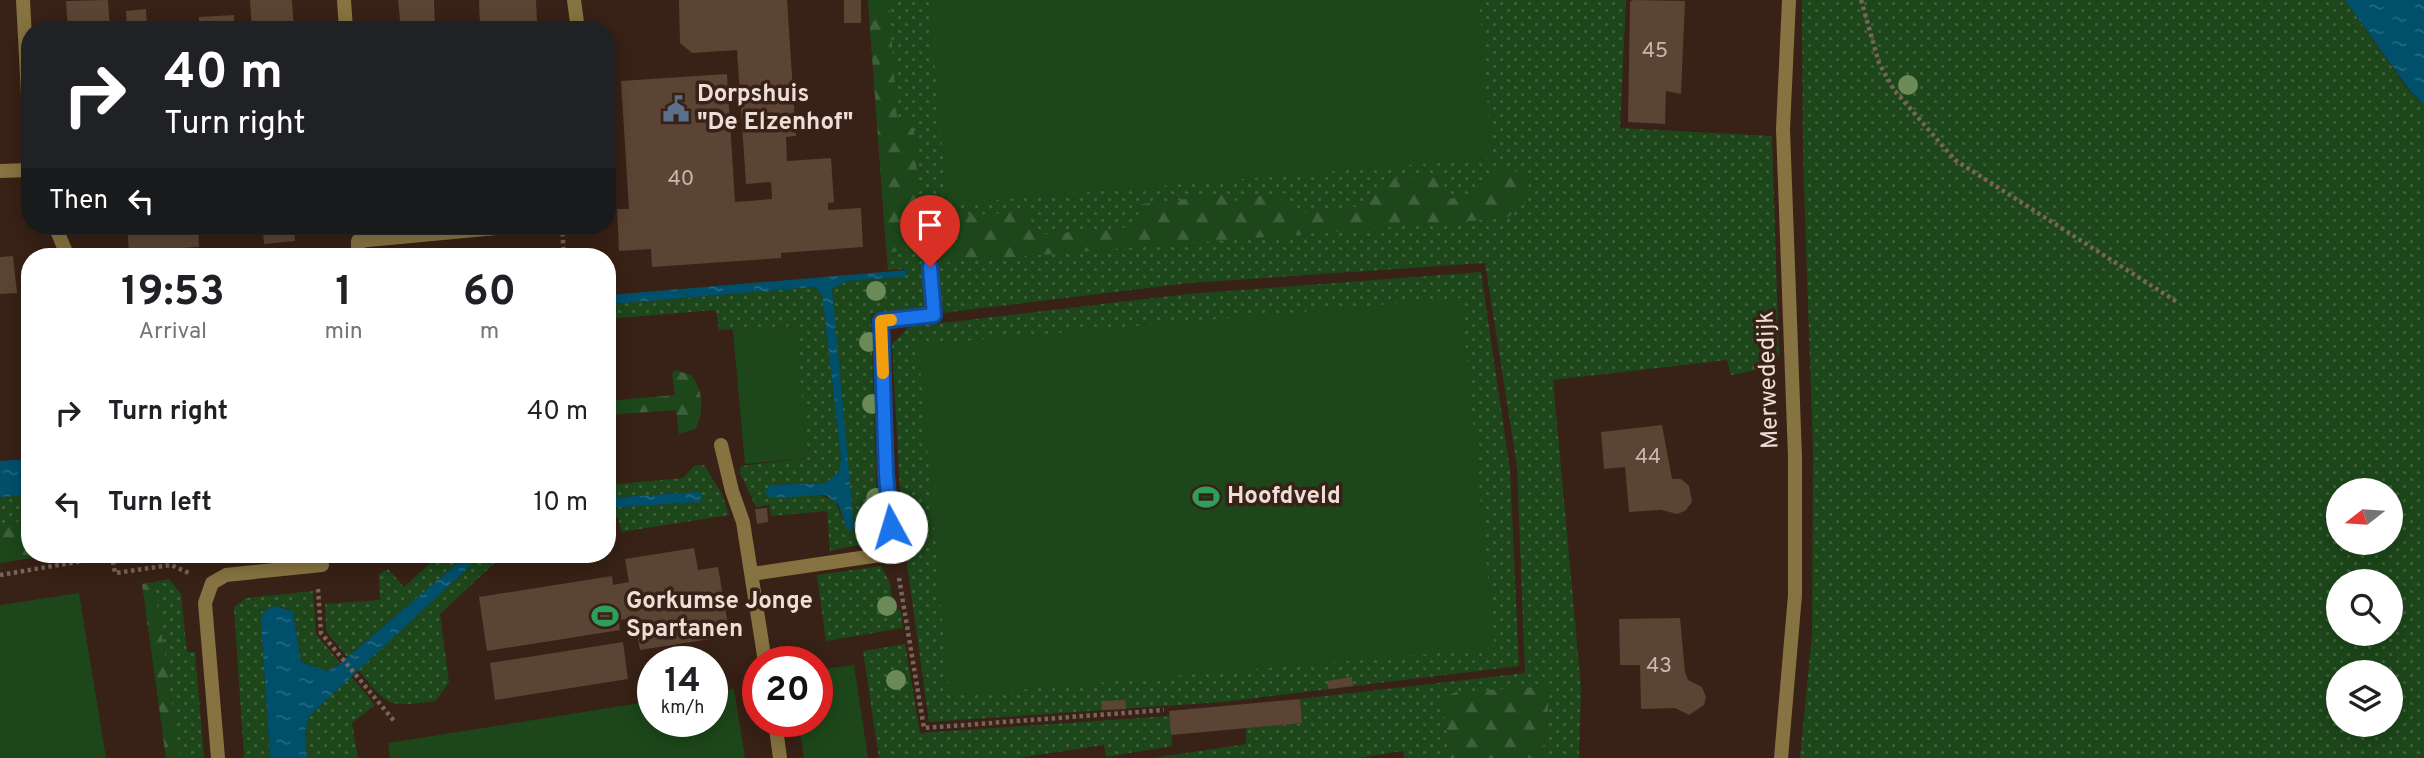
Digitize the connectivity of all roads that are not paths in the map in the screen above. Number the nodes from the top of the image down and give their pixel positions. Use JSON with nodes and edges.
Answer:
{"nodes":[{"id":1,"x":23,"y":0,"type":"edge"},
{"id":2,"x":344,"y":0,"type":"edge"},
{"id":3,"x":574,"y":0,"type":"edge"},
{"id":4,"x":1789,"y":0,"type":"edge"},
{"id":5,"x":24,"y":21,"type":"edge"},
{"id":6,"x":345,"y":21,"type":"edge"},
{"id":7,"x":577,"y":21,"type":"edge"},
{"id":8,"x":21,"y":170,"type":"edge"},
{"id":9,"x":0,"y":171,"type":"edge"},
{"id":10,"x":358,"y":235,"type":"edge"},
{"id":11,"x":422,"y":235,"type":"edge"},
{"id":12,"x":358,"y":241,"type":"junction"},
{"id":13,"x":358,"y":248,"type":"edge"},
{"id":14,"x":930,"y":267,"type":"dead end"},
{"id":15,"x":721,"y":445,"type":"dead end"},
{"id":16,"x":322,"y":565,"type":"dead end"},
{"id":17,"x":752,"y":573,"type":"junction"},
{"id":18,"x":763,"y":646,"type":"edge"},
{"id":19,"x":777,"y":737,"type":"edge"},
{"id":20,"x":218,"y":758,"type":"edge"},
{"id":21,"x":780,"y":758,"type":"edge"},
{"id":22,"x":1781,"y":758,"type":"edge"}],
"edges":[{"from":1,"to":5,"type":"street"},
{"from":2,"to":6,"type":"street"},
{"from":3,"to":7,"type":"street"},
{"from":4,"to":22,"type":"street","name":"Merwededijk"},
{"from":8,"to":9,"type":"street"},
{"from":10,"to":12,"type":"street"},
{"from":11,"to":12,"type":"street"},
{"from":12,"to":13,"type":"street"},
{"from":14,"to":17,"type":"street"},
{"from":15,"to":17,"type":"street"},
{"from":16,"to":20,"type":"street"},
{"from":17,"to":18,"type":"street"},
{"from":19,"to":21,"type":"street"}]}
